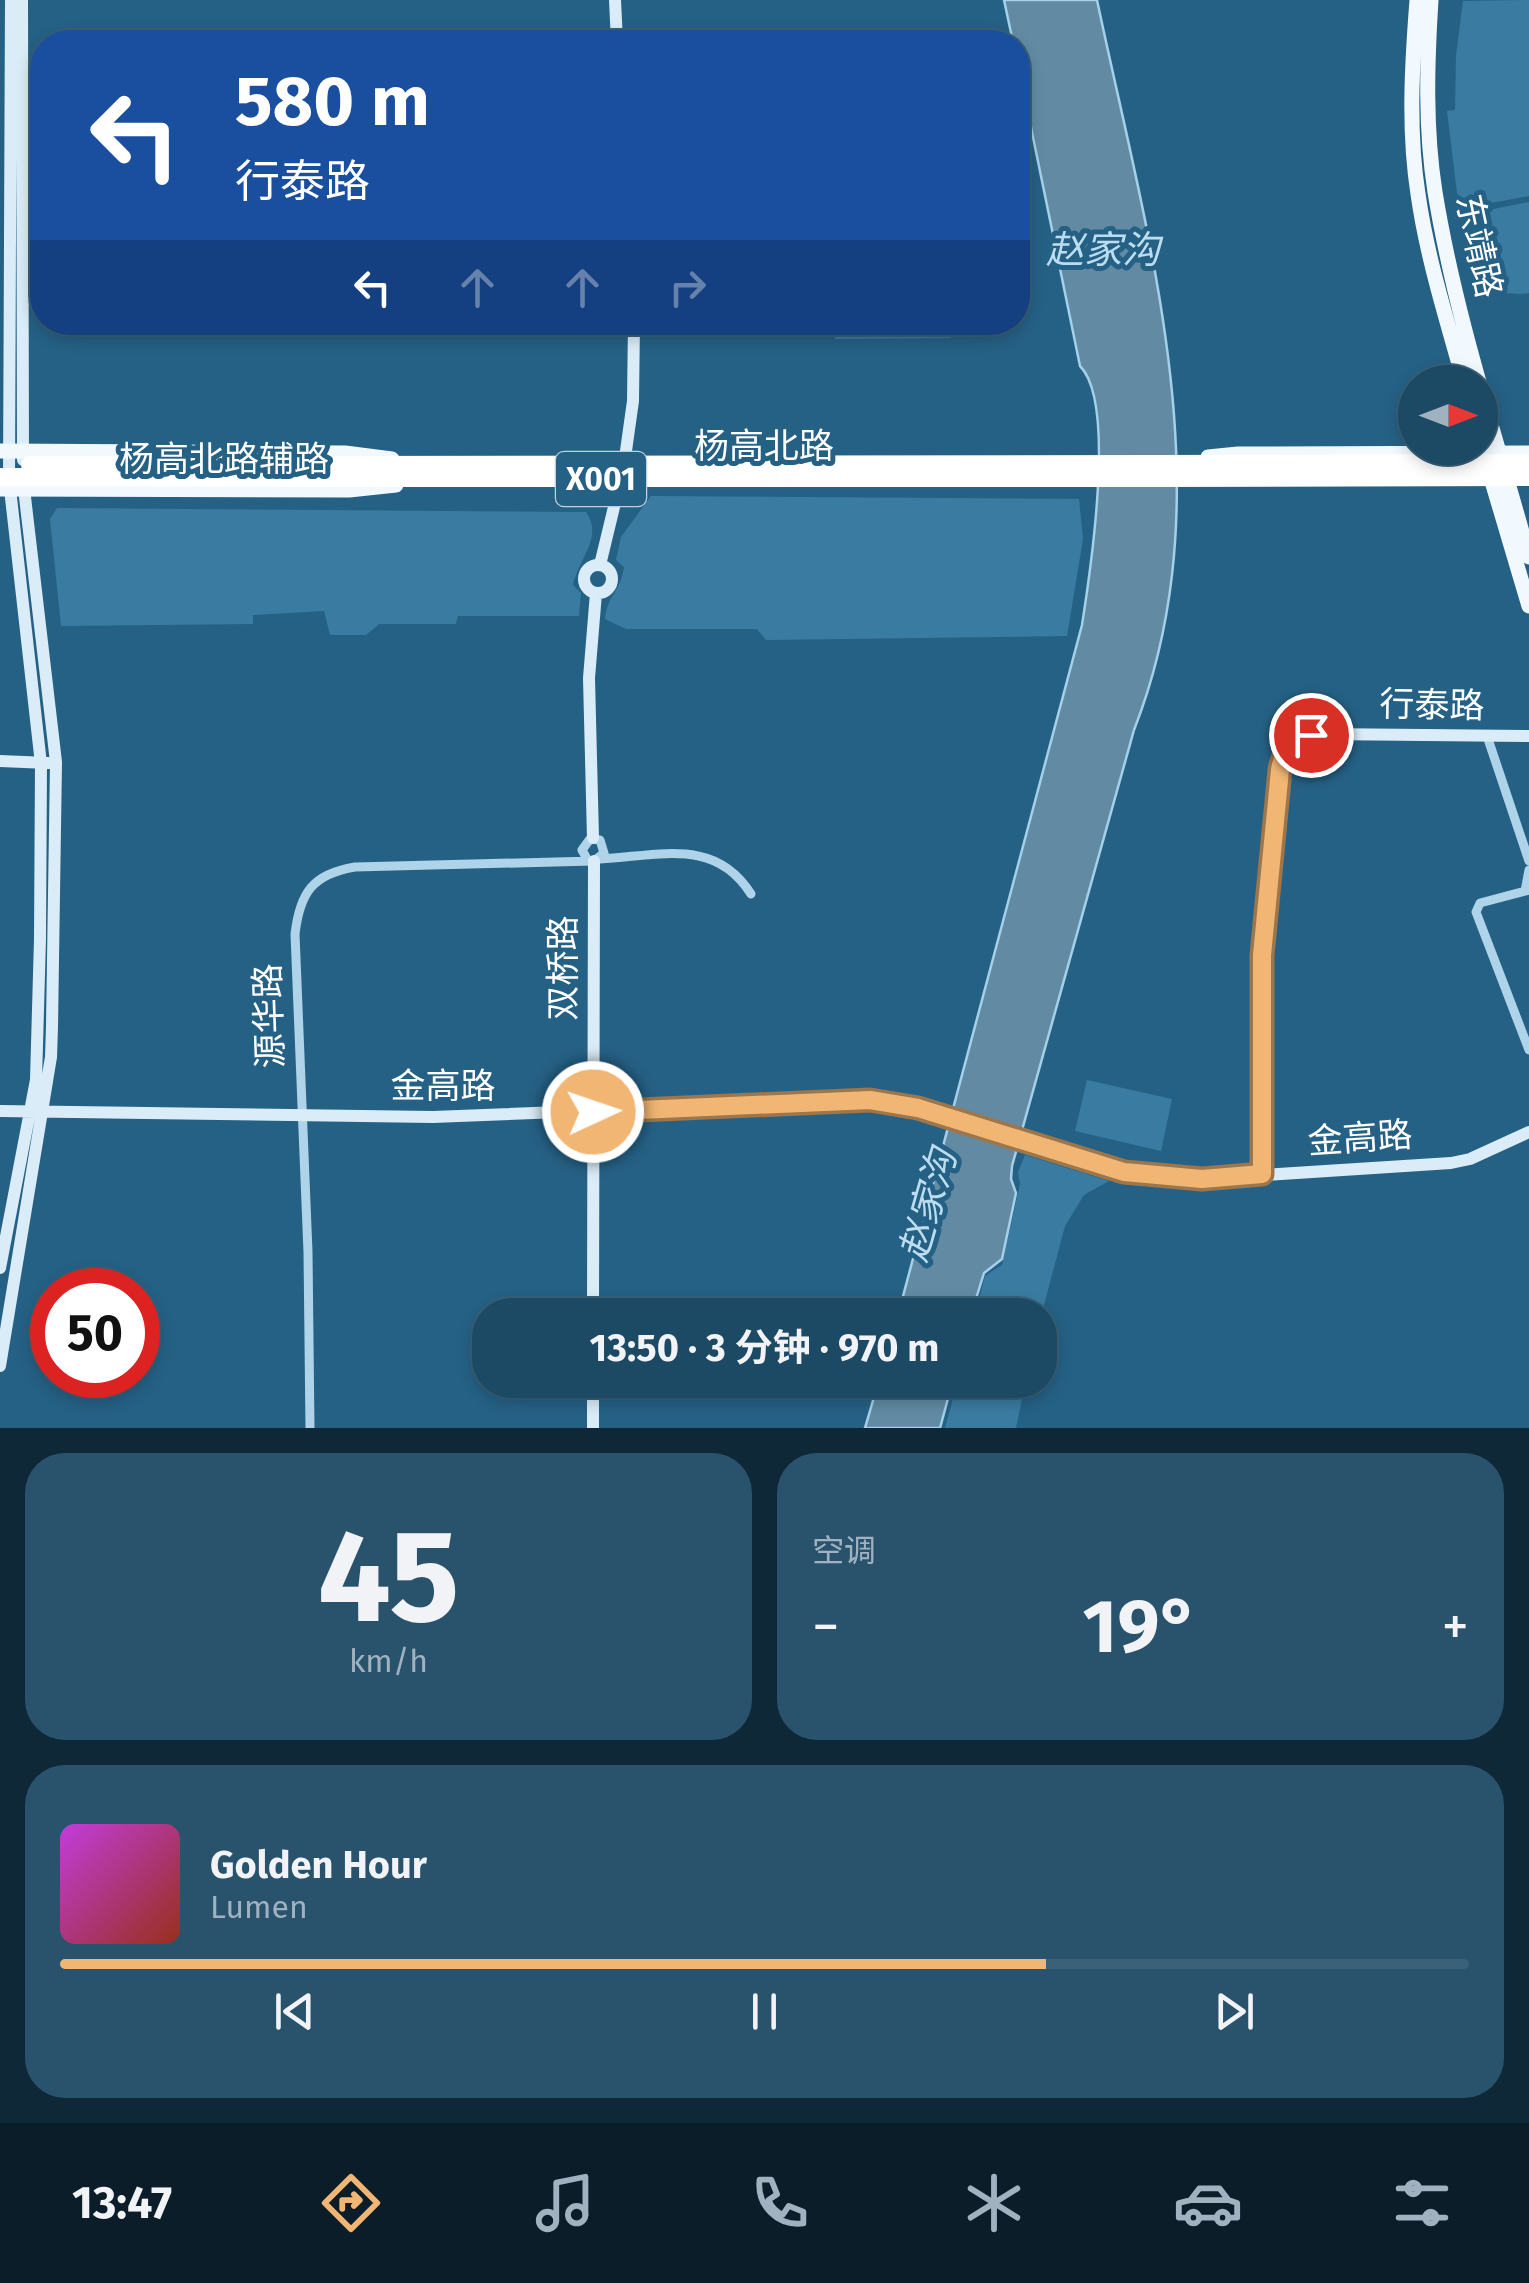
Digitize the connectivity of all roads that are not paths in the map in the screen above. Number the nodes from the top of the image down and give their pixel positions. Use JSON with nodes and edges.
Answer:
{"nodes":[{"id":1,"x":10,"y":0,"type":"edge"},
{"id":2,"x":22,"y":0,"type":"edge"},
{"id":3,"x":614,"y":0,"type":"edge"},
{"id":4,"x":1418,"y":0,"type":"edge"},
{"id":5,"x":1432,"y":0,"type":"edge"},
{"id":6,"x":616,"y":30,"type":"edge"},
{"id":7,"x":634,"y":335,"type":"edge"},
{"id":8,"x":1459,"y":365,"type":"edge"},
{"id":9,"x":1472,"y":365,"type":"edge"},
{"id":10,"x":1498,"y":450,"type":"edge"},
{"id":11,"x":1398,"y":452,"type":"edge"},
{"id":12,"x":1529,"y":453,"type":"edge"},
{"id":13,"x":8,"y":455,"type":"edge"},
{"id":14,"x":1529,"y":463,"type":"edge"},
{"id":15,"x":1495,"y":465,"type":"edge"},
{"id":16,"x":314,"y":471,"type":"junction"},
{"id":17,"x":1152,"y":471,"type":"junction"},
{"id":18,"x":446,"y":472,"type":"junction"},
{"id":19,"x":622,"y":472,"type":"junction"},
{"id":20,"x":1529,"y":477,"type":"edge"},
{"id":21,"x":1529,"y":485,"type":"edge"},
{"id":22,"x":8,"y":486,"type":"edge"},
{"id":23,"x":1500,"y":488,"type":"junction"},
{"id":24,"x":1529,"y":557,"type":"edge"},
{"id":25,"x":600,"y":564,"type":"junction"},
{"id":26,"x":596,"y":592,"type":"junction"},
{"id":27,"x":1529,"y":606,"type":"edge"},
{"id":28,"x":1487,"y":736,"type":"junction"},
{"id":29,"x":1529,"y":736,"type":"edge"},
{"id":30,"x":0,"y":761,"type":"edge"},
{"id":31,"x":48,"y":763,"type":"junction"},
{"id":32,"x":593,"y":838,"type":"junction"},
{"id":33,"x":594,"y":860,"type":"junction"},
{"id":34,"x":1529,"y":861,"type":"edge"},
{"id":35,"x":1529,"y":870,"type":"edge"},
{"id":36,"x":1527,"y":890,"type":"edge"},
{"id":37,"x":751,"y":894,"type":"dead end"},
{"id":38,"x":1529,"y":1050,"type":"edge"},
{"id":39,"x":0,"y":1111,"type":"edge"},
{"id":40,"x":36,"y":1112,"type":"junction"},
{"id":41,"x":593,"y":1112,"type":"junction"},
{"id":42,"x":300,"y":1115,"type":"junction"},
{"id":43,"x":1529,"y":1132,"type":"edge"},
{"id":44,"x":1262,"y":1174,"type":"junction"},
{"id":45,"x":0,"y":1268,"type":"edge"},
{"id":46,"x":593,"y":1298,"type":"edge"},
{"id":47,"x":0,"y":1366,"type":"edge"},
{"id":48,"x":593,"y":1398,"type":"edge"},
{"id":49,"x":310,"y":1428,"type":"edge"},
{"id":50,"x":593,"y":1428,"type":"edge"}],
"edges":[{"from":1,"to":13,"type":"main road"},
{"from":2,"to":13,"type":"main road"},
{"from":3,"to":6,"type":"main road"},
{"from":4,"to":8,"type":"main road","name":"东靖路"},
{"from":5,"to":9,"type":"main road","name":"东靖路"},
{"from":7,"to":19,"type":"main road"},
{"from":10,"to":12,"type":"main road","number":"X001"},
{"from":11,"to":17,"type":"main road","number":"X001","bridge":true},
{"from":13,"to":16,"type":"highway","name":"杨高北路","number":"X001","bridge":true},
{"from":13,"to":18,"type":"main road","name":"杨高北路辅路","number":"X001"},
{"from":13,"to":22,"type":"main road"},
{"from":14,"to":17,"type":"highway","name":"杨高北路","number":"X001","bridge":true},
{"from":15,"to":23,"type":"main road","name":"东靖路"},
{"from":16,"to":18,"type":"highway","name":"杨高北路","number":"X001"},
{"from":16,"to":22,"type":"highway","name":"杨高北路","number":"X001","bridge":true},
{"from":17,"to":19,"type":"highway","name":"杨高北路","number":"X001"},
{"from":17,"to":20,"type":"highway","name":"杨高北路","number":"X001","bridge":true},
{"from":17,"to":23,"type":"main road","number":"X001","bridge":true},
{"from":18,"to":19,"type":"highway","name":"杨高北路","number":"X001"},
{"from":18,"to":22,"type":"main road","name":"杨高北路辅路","number":"X001"},
{"from":19,"to":25,"type":"main road"},
{"from":21,"to":23,"type":"main road","number":"X001"},
{"from":22,"to":31,"type":"main road"},
{"from":23,"to":24,"type":"main road","name":"东靖路"},
{"from":23,"to":27,"type":"main road","name":"东靖路"},
{"from":25,"to":26,"type":"main road"},
{"from":25,"to":26,"type":"main road"},
{"from":26,"to":32,"type":"main road"},
{"from":28,"to":29,"type":"main road","name":"行泰路"},
{"from":28,"to":34,"type":"street"},
{"from":28,"to":44,"type":"main road","name":"行泰路"},
{"from":30,"to":31,"type":"main road"},
{"from":31,"to":40,"type":"main road"},
{"from":32,"to":33,"type":"street"},
{"from":32,"to":33,"type":"street"},
{"from":33,"to":37,"type":"street","name":"源华路"},
{"from":33,"to":41,"type":"main road","name":"双桥路"},
{"from":33,"to":42,"type":"street","name":"源华路"},
{"from":35,"to":36,"type":"street"},
{"from":36,"to":38,"type":"street"},
{"from":39,"to":40,"type":"main road","name":"金高路"},
{"from":40,"to":42,"type":"main road","name":"金高路"},
{"from":40,"to":45,"type":"main road"},
{"from":40,"to":47,"type":"main road"},
{"from":41,"to":42,"type":"main road","name":"金高路"},
{"from":41,"to":44,"type":"main road","name":"金高路"},
{"from":41,"to":46,"type":"main road","name":"双桥路"},
{"from":42,"to":49,"type":"street","name":"源华路"},
{"from":43,"to":44,"type":"main road","name":"金高路"},
{"from":48,"to":50,"type":"main road"}]}
